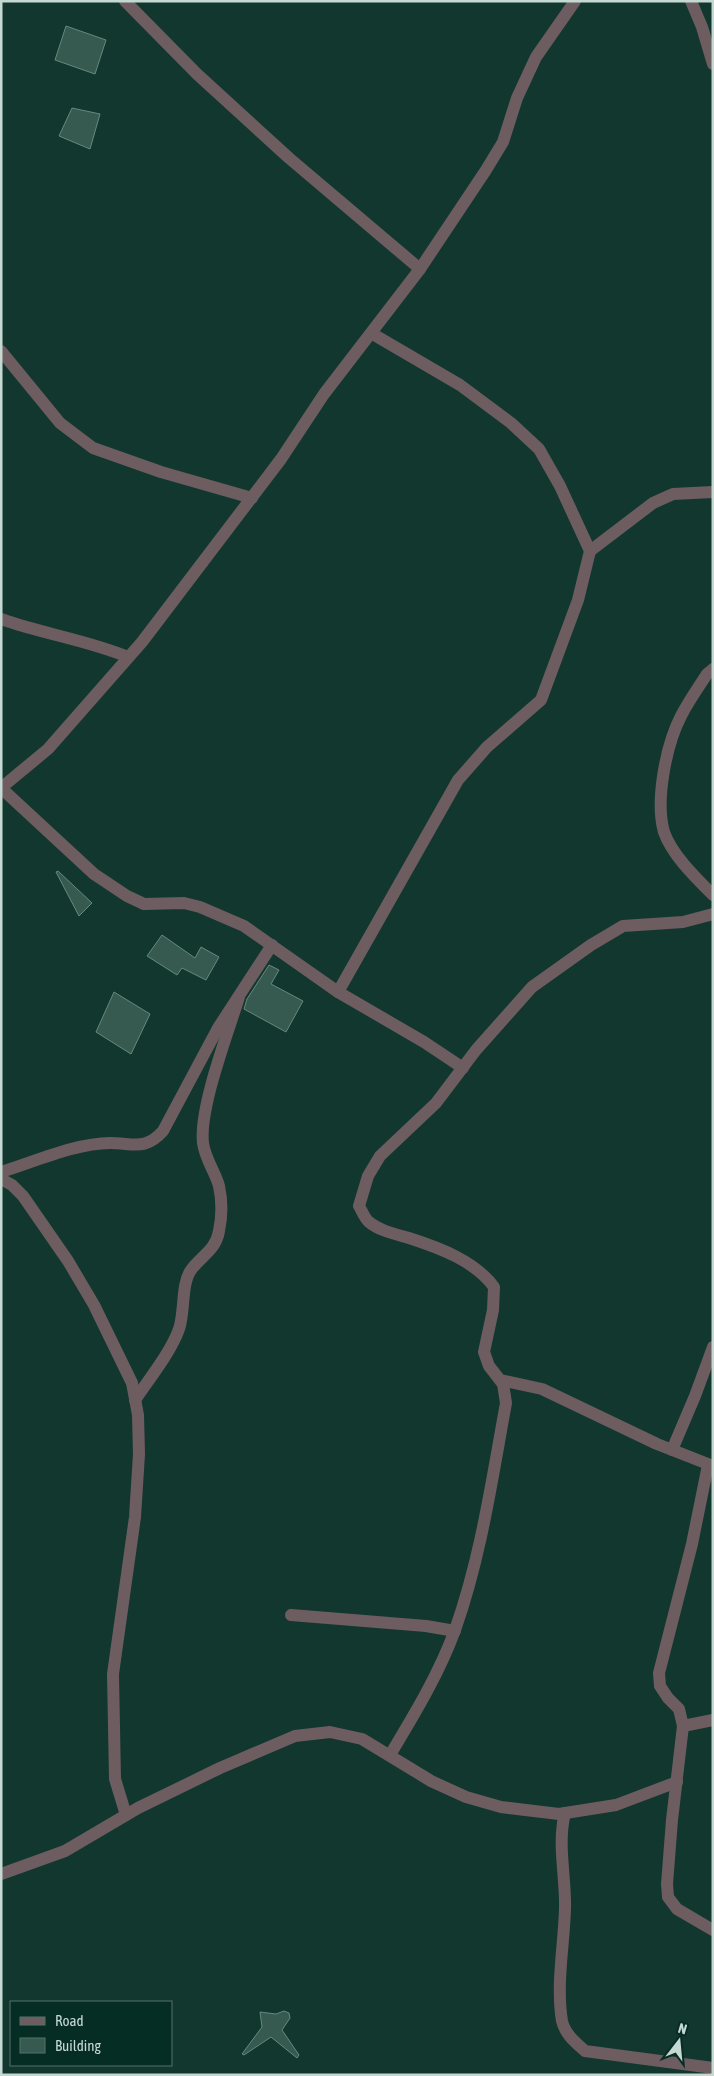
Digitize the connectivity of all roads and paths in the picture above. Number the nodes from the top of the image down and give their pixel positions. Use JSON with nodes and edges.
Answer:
{"nodes":[{"id":1,"x":125,"y":1,"type":"edge"},
{"id":2,"x":575,"y":1,"type":"edge"},
{"id":3,"x":691,"y":1,"type":"edge"},
{"id":4,"x":713,"y":64,"type":"edge"},
{"id":5,"x":420,"y":269,"type":"junction"},
{"id":6,"x":371,"y":333,"type":"junction"},
{"id":7,"x":1,"y":351,"type":"edge"},
{"id":8,"x":713,"y":492,"type":"edge"},
{"id":9,"x":252,"y":498,"type":"junction"},
{"id":10,"x":590,"y":551,"type":"junction"},
{"id":11,"x":1,"y":619,"type":"edge"},
{"id":12,"x":128,"y":657,"type":"junction"},
{"id":13,"x":713,"y":669,"type":"edge"},
{"id":14,"x":713,"y":896,"type":"edge"},
{"id":15,"x":713,"y":914,"type":"edge"},
{"id":16,"x":272,"y":945,"type":"junction"},
{"id":17,"x":338,"y":992,"type":"junction"},
{"id":18,"x":239,"y":997,"type":"junction"},
{"id":19,"x":463,"y":1068,"type":"junction"},
{"id":20,"x":1,"y":1172,"type":"edge"},
{"id":21,"x":1,"y":1179,"type":"edge"},
{"id":22,"x":713,"y":1347,"type":"edge"},
{"id":23,"x":500,"y":1380,"type":"junction"},
{"id":24,"x":135,"y":1400,"type":"junction"},
{"id":25,"x":672,"y":1450,"type":"junction"},
{"id":26,"x":711,"y":1466,"type":"edge"},
{"id":27,"x":291,"y":1615,"type":"dead end"},
{"id":28,"x":455,"y":1631,"type":"junction"},
{"id":29,"x":713,"y":1720,"type":"edge"},
{"id":30,"x":683,"y":1726,"type":"junction"},
{"id":31,"x":390,"y":1755,"type":"junction"},
{"id":32,"x":677,"y":1782,"type":"junction"},
{"id":33,"x":565,"y":1813,"type":"junction"},
{"id":34,"x":126,"y":1815,"type":"junction"},
{"id":35,"x":1,"y":1874,"type":"edge"},
{"id":36,"x":713,"y":1930,"type":"edge"},
{"id":37,"x":713,"y":2068,"type":"edge"}],
"edges":[{"from":1,"to":5,"type":"street"},
{"from":2,"to":5,"type":"street"},
{"from":3,"to":4,"type":"street"},
{"from":5,"to":6,"type":"street"},
{"from":6,"to":9,"type":"street"},
{"from":6,"to":10,"type":"street"},
{"from":7,"to":9,"type":"street"},
{"from":8,"to":10,"type":"street"},
{"from":9,"to":12,"type":"street"},
{"from":10,"to":17,"type":"street"},
{"from":11,"to":12,"type":"street"},
{"from":12,"to":16,"type":"street"},
{"from":13,"to":14,"type":"street"},
{"from":15,"to":19,"type":"street"},
{"from":16,"to":17,"type":"street"},
{"from":16,"to":18,"type":"street"},
{"from":17,"to":19,"type":"street"},
{"from":18,"to":20,"type":"street"},
{"from":18,"to":24,"type":"street"},
{"from":19,"to":23,"type":"street"},
{"from":21,"to":24,"type":"street"},
{"from":22,"to":25,"type":"street"},
{"from":23,"to":25,"type":"street"},
{"from":23,"to":28,"type":"street"},
{"from":24,"to":34,"type":"street"},
{"from":25,"to":26,"type":"street"},
{"from":26,"to":30,"type":"street"},
{"from":27,"to":28,"type":"street"},
{"from":28,"to":31,"type":"street"},
{"from":29,"to":30,"type":"street"},
{"from":30,"to":32,"type":"street"},
{"from":31,"to":33,"type":"street"},
{"from":31,"to":34,"type":"street"},
{"from":32,"to":33,"type":"street"},
{"from":32,"to":36,"type":"street"},
{"from":33,"to":37,"type":"street"},
{"from":34,"to":35,"type":"street"}]}
